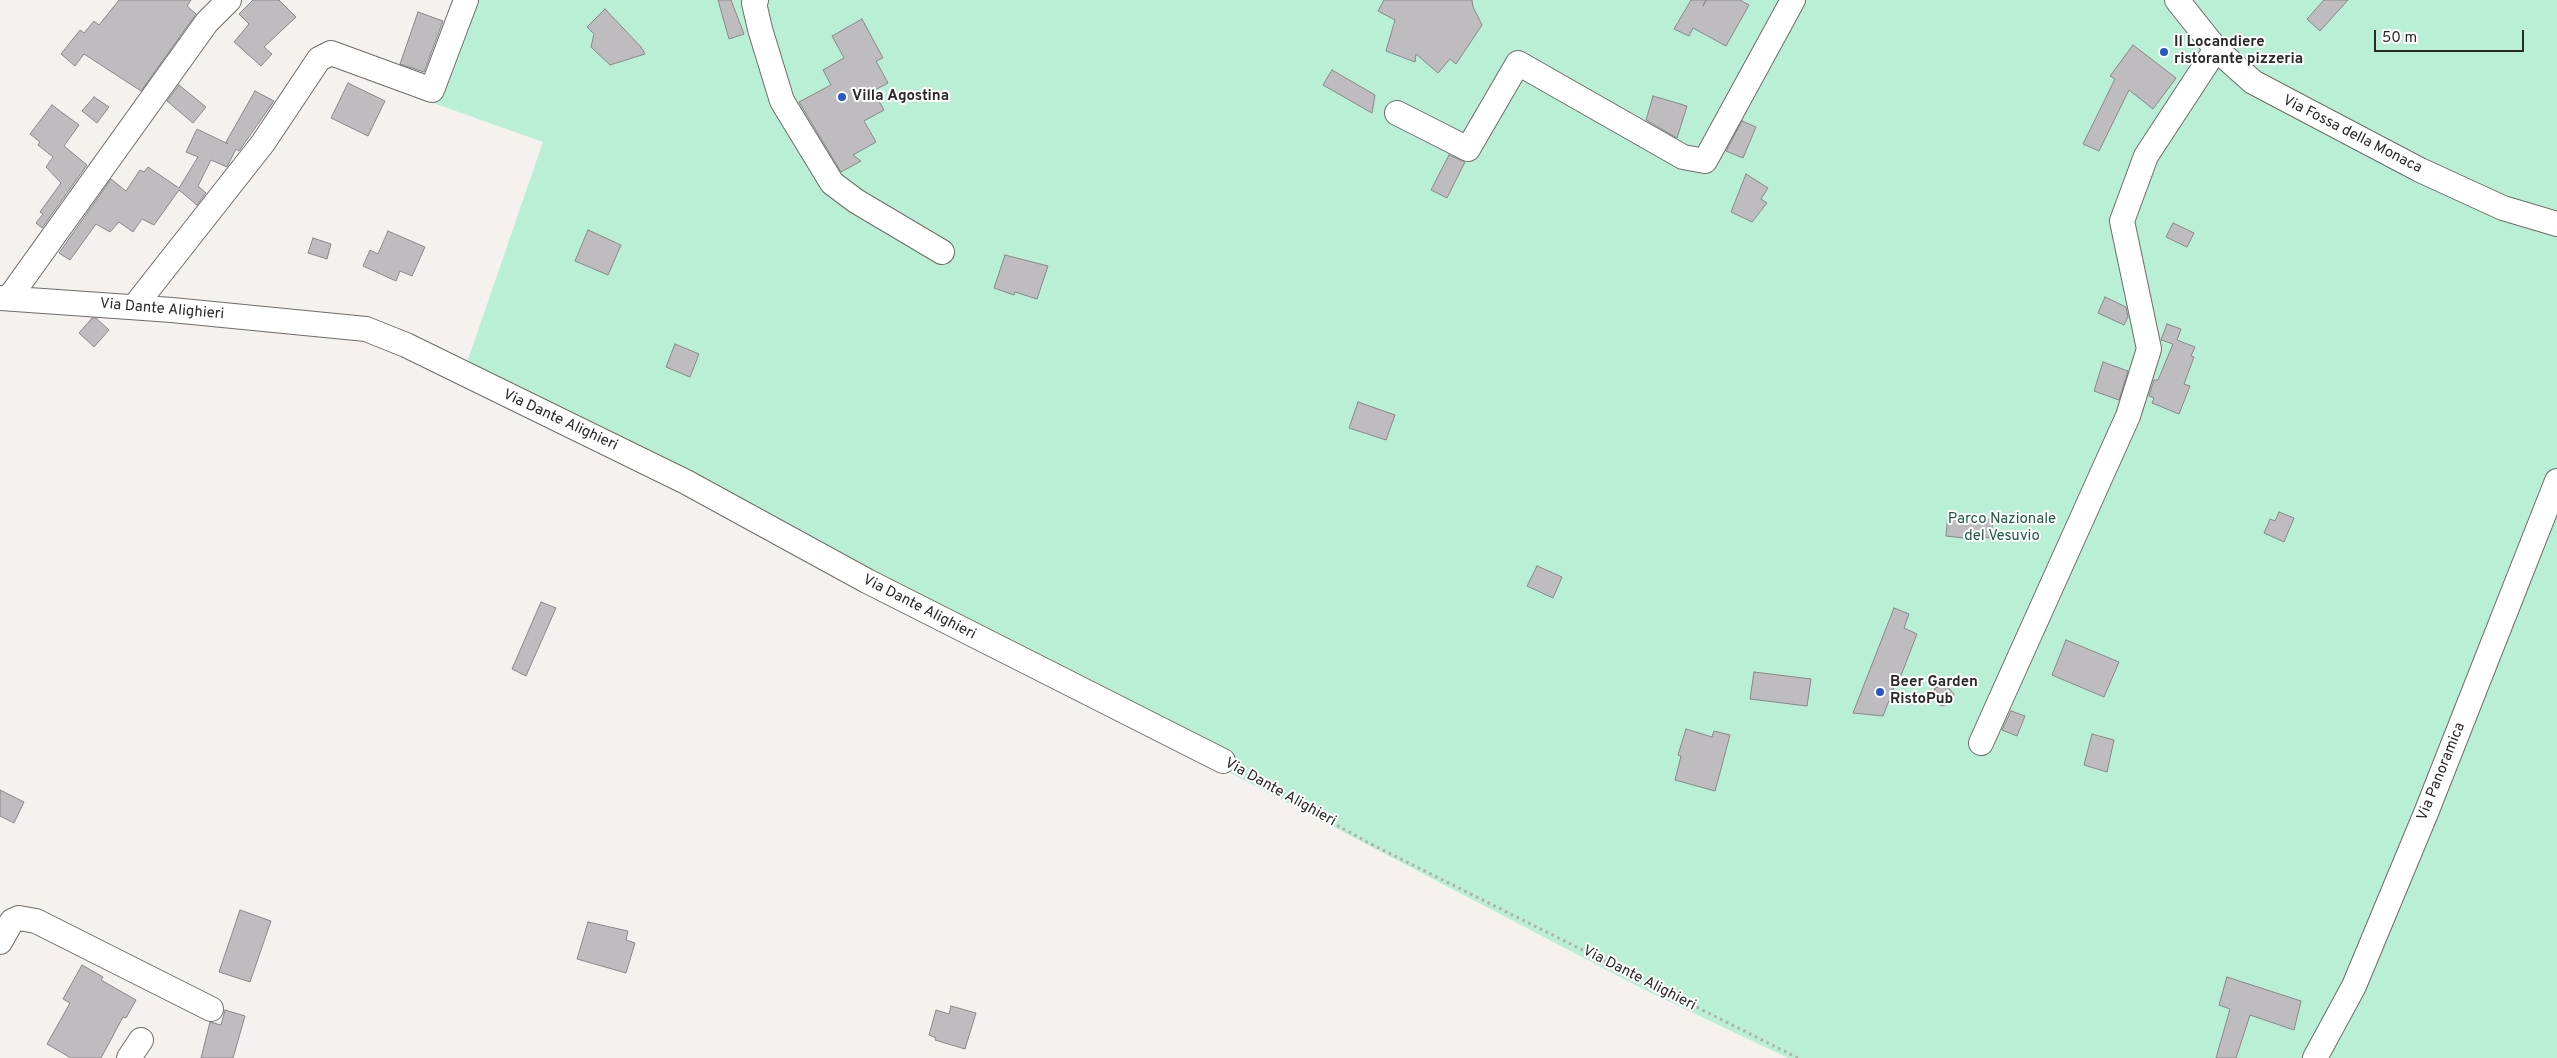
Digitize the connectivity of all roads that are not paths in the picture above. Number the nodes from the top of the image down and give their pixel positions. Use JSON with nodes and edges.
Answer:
{"nodes":[{"id":1,"x":229,"y":0,"type":"edge"},
{"id":2,"x":466,"y":0,"type":"edge"},
{"id":3,"x":756,"y":0,"type":"edge"},
{"id":4,"x":1793,"y":0,"type":"edge"},
{"id":5,"x":2178,"y":0,"type":"edge"},
{"id":6,"x":2216,"y":49,"type":"junction"},
{"id":7,"x":1396,"y":113,"type":"dead end"},
{"id":8,"x":2557,"y":224,"type":"edge"},
{"id":9,"x":942,"y":252,"type":"dead end"},
{"id":10,"x":5,"y":298,"type":"edge"},
{"id":11,"x":134,"y":307,"type":"junction"},
{"id":12,"x":2557,"y":481,"type":"edge"},
{"id":13,"x":1981,"y":743,"type":"dead end"},
{"id":14,"x":1223,"y":761,"type":"road end"},
{"id":15,"x":0,"y":942,"type":"edge"},
{"id":16,"x":210,"y":1009,"type":"dead end"},
{"id":17,"x":2316,"y":1058,"type":"edge"}],
"edges":[{"from":1,"to":10,"type":"street"},
{"from":2,"to":11,"type":"street"},
{"from":3,"to":9,"type":"street"},
{"from":4,"to":7,"type":"street"},
{"from":5,"to":6,"type":"street","name":"Via Fossa della Monaca"},
{"from":6,"to":8,"type":"street","name":"Via Fossa della Monaca"},
{"from":6,"to":13,"type":"street"},
{"from":10,"to":11,"type":"street","name":"Via Dante Alighieri"},
{"from":11,"to":14,"type":"street","name":"Via Dante Alighieri"},
{"from":12,"to":17,"type":"street","name":"Via Panoramica"},
{"from":15,"to":16,"type":"street"}]}
